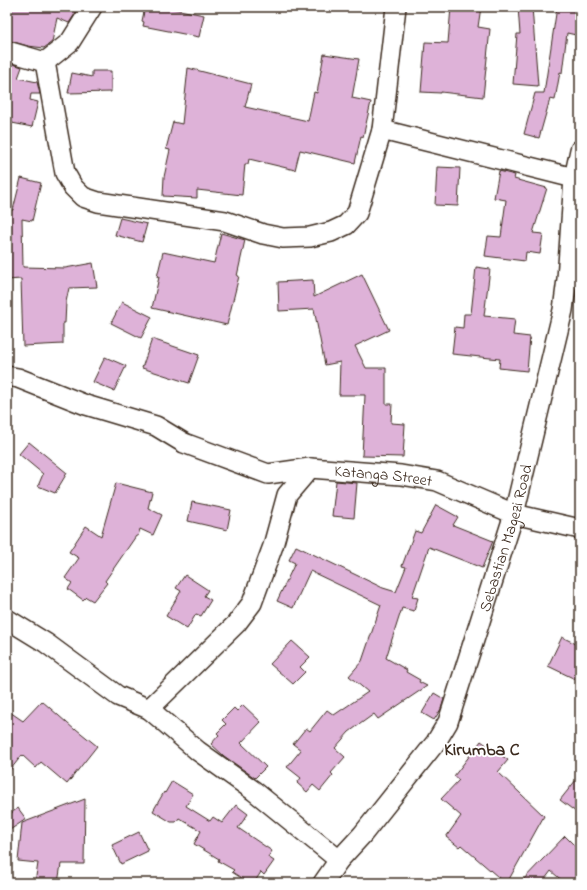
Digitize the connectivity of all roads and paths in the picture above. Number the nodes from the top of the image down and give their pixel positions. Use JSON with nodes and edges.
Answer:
{"nodes":[{"id":1,"x":92,"y":7,"type":"edge"},
{"id":2,"x":396,"y":7,"type":"edge"},
{"id":3,"x":7,"y":51,"type":"edge"},
{"id":4,"x":45,"y":62,"type":"junction"},
{"id":5,"x":382,"y":130,"type":"junction"},
{"id":6,"x":580,"y":150,"type":"edge"},
{"id":7,"x":574,"y":178,"type":"junction"},
{"id":8,"x":7,"y":376,"type":"edge"},
{"id":9,"x":310,"y":468,"type":"junction"},
{"id":10,"x":268,"y":474,"type":"junction"},
{"id":11,"x":287,"y":495,"type":"junction"},
{"id":12,"x":514,"y":514,"type":"junction"},
{"id":13,"x":580,"y":529,"type":"edge"},
{"id":14,"x":7,"y":618,"type":"edge"},
{"id":15,"x":149,"y":709,"type":"junction"},
{"id":16,"x":339,"y":860,"type":"junction"},
{"id":17,"x":323,"y":883,"type":"edge"}],
"edges":[{"from":1,"to":4,"type":"street"},
{"from":2,"to":5,"type":"street"},
{"from":3,"to":4,"type":"street"},
{"from":4,"to":5,"type":"street"},
{"from":5,"to":7,"type":"street"},
{"from":6,"to":7,"type":"street","name":"Sebastian Magezi Road"},
{"from":7,"to":12,"type":"street","name":"Sebastian Magezi Road"},
{"from":8,"to":10,"type":"street","name":"Katanga Street"},
{"from":9,"to":10,"type":"street","name":"Katanga Street"},
{"from":9,"to":11,"type":"street"},
{"from":9,"to":12,"type":"street","name":"Katanga Street"},
{"from":10,"to":11,"type":"street"},
{"from":11,"to":15,"type":"street"},
{"from":12,"to":13,"type":"street","name":"Katanga Street"},
{"from":12,"to":16,"type":"street","name":"Sebastian Magezi Road"},
{"from":14,"to":15,"type":"street"},
{"from":15,"to":16,"type":"street"},
{"from":16,"to":17,"type":"street","name":"Sebastian Magezi Road"}]}
